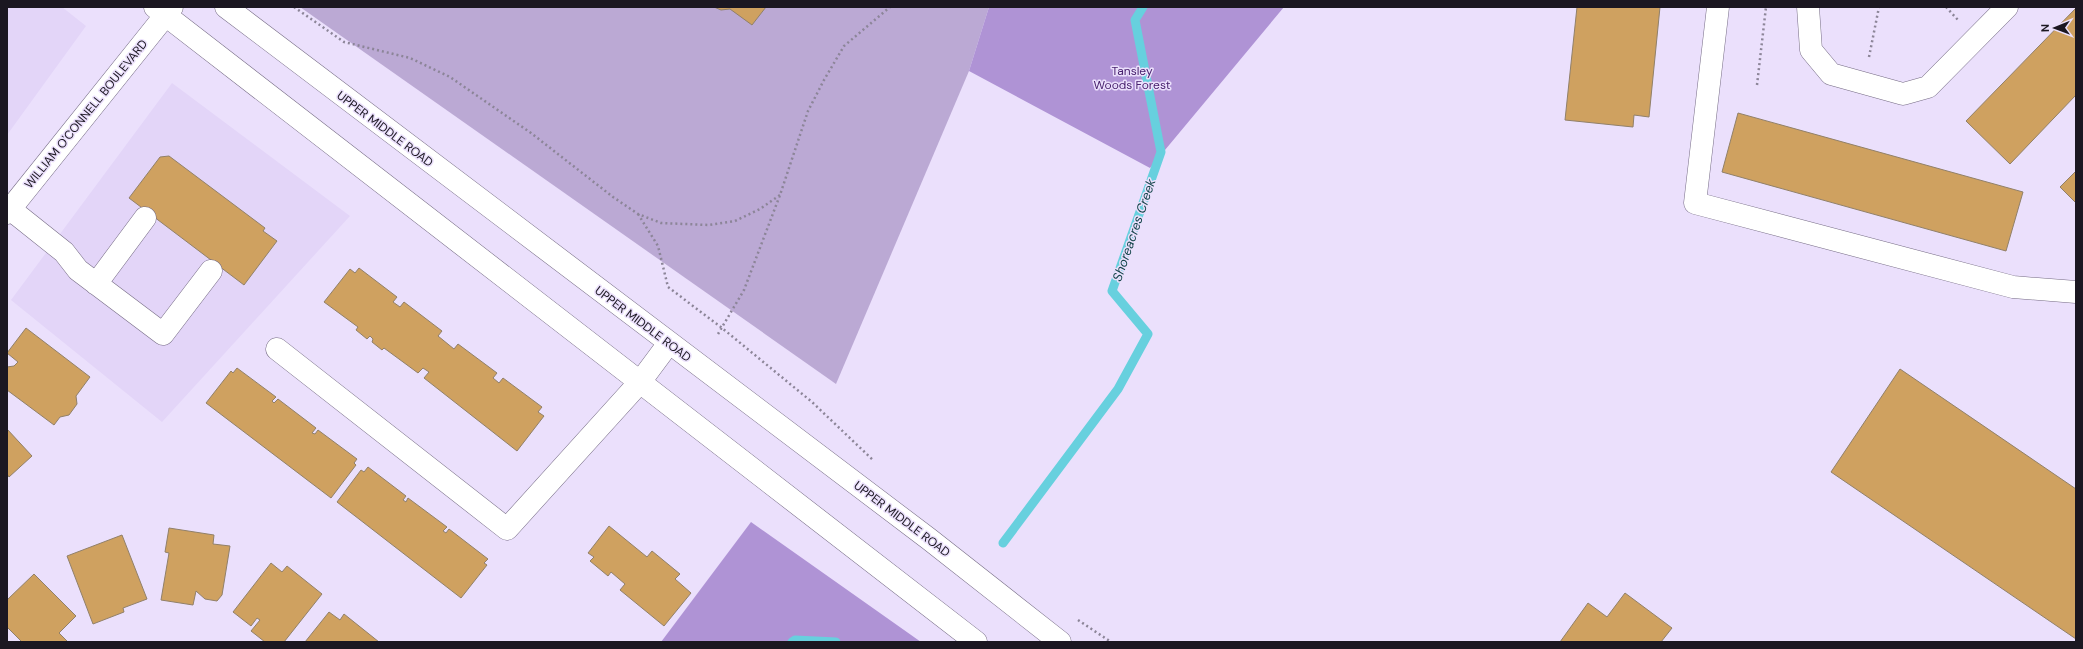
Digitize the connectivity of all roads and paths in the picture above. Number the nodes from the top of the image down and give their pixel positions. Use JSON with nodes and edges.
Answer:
{"nodes":[{"id":1,"x":226,"y":7,"type":"edge"},
{"id":2,"x":294,"y":7,"type":"edge"},
{"id":3,"x":890,"y":7,"type":"edge"},
{"id":4,"x":1718,"y":7,"type":"edge"},
{"id":5,"x":1766,"y":7,"type":"edge"},
{"id":6,"x":1808,"y":7,"type":"edge"},
{"id":7,"x":1879,"y":7,"type":"edge"},
{"id":8,"x":2006,"y":7,"type":"edge"},
{"id":9,"x":164,"y":10,"type":"edge"},
{"id":10,"x":1863,"y":83,"type":"junction"},
{"id":11,"x":1757,"y":85,"type":"dead end"},
{"id":12,"x":780,"y":195,"type":"junction"},
{"id":13,"x":8,"y":211,"type":"edge"},
{"id":14,"x":638,"y":214,"type":"junction"},
{"id":15,"x":145,"y":218,"type":"dead end"},
{"id":16,"x":211,"y":271,"type":"dead end"},
{"id":17,"x":96,"y":284,"type":"junction"},
{"id":18,"x":2072,"y":292,"type":"edge"},
{"id":19,"x":722,"y":328,"type":"junction"},
{"id":20,"x":718,"y":334,"type":"dead end"},
{"id":21,"x":670,"y":343,"type":"junction"},
{"id":22,"x":277,"y":349,"type":"dead end"},
{"id":23,"x":640,"y":382,"type":"junction"},
{"id":24,"x":879,"y":466,"type":"dead end"},
{"id":25,"x":976,"y":642,"type":"edge"},
{"id":26,"x":1060,"y":642,"type":"edge"}],
"edges":[{"from":1,"to":21,"type":"main road","name":"UPPER MIDDLE ROAD"},
{"from":2,"to":14,"type":"path"},
{"from":3,"to":12,"type":"path"},
{"from":4,"to":18,"type":"main road"},
{"from":5,"to":11,"type":"path"},
{"from":6,"to":10,"type":"main road"},
{"from":7,"to":10,"type":"path"},
{"from":8,"to":10,"type":"main road"},
{"from":9,"to":13,"type":"main road","name":"WILLIAM O'CONNELL BOULEVARD"},
{"from":9,"to":23,"type":"main road"},
{"from":12,"to":14,"type":"path"},
{"from":12,"to":19,"type":"path"},
{"from":13,"to":17,"type":"main road"},
{"from":14,"to":19,"type":"path"},
{"from":15,"to":17,"type":"main road"},
{"from":16,"to":17,"type":"main road"},
{"from":19,"to":20,"type":"path"},
{"from":19,"to":24,"type":"path"},
{"from":21,"to":23,"type":"main road"},
{"from":21,"to":26,"type":"main road","name":"UPPER MIDDLE ROAD"},
{"from":22,"to":23,"type":"main road"},
{"from":23,"to":25,"type":"main road"}]}
